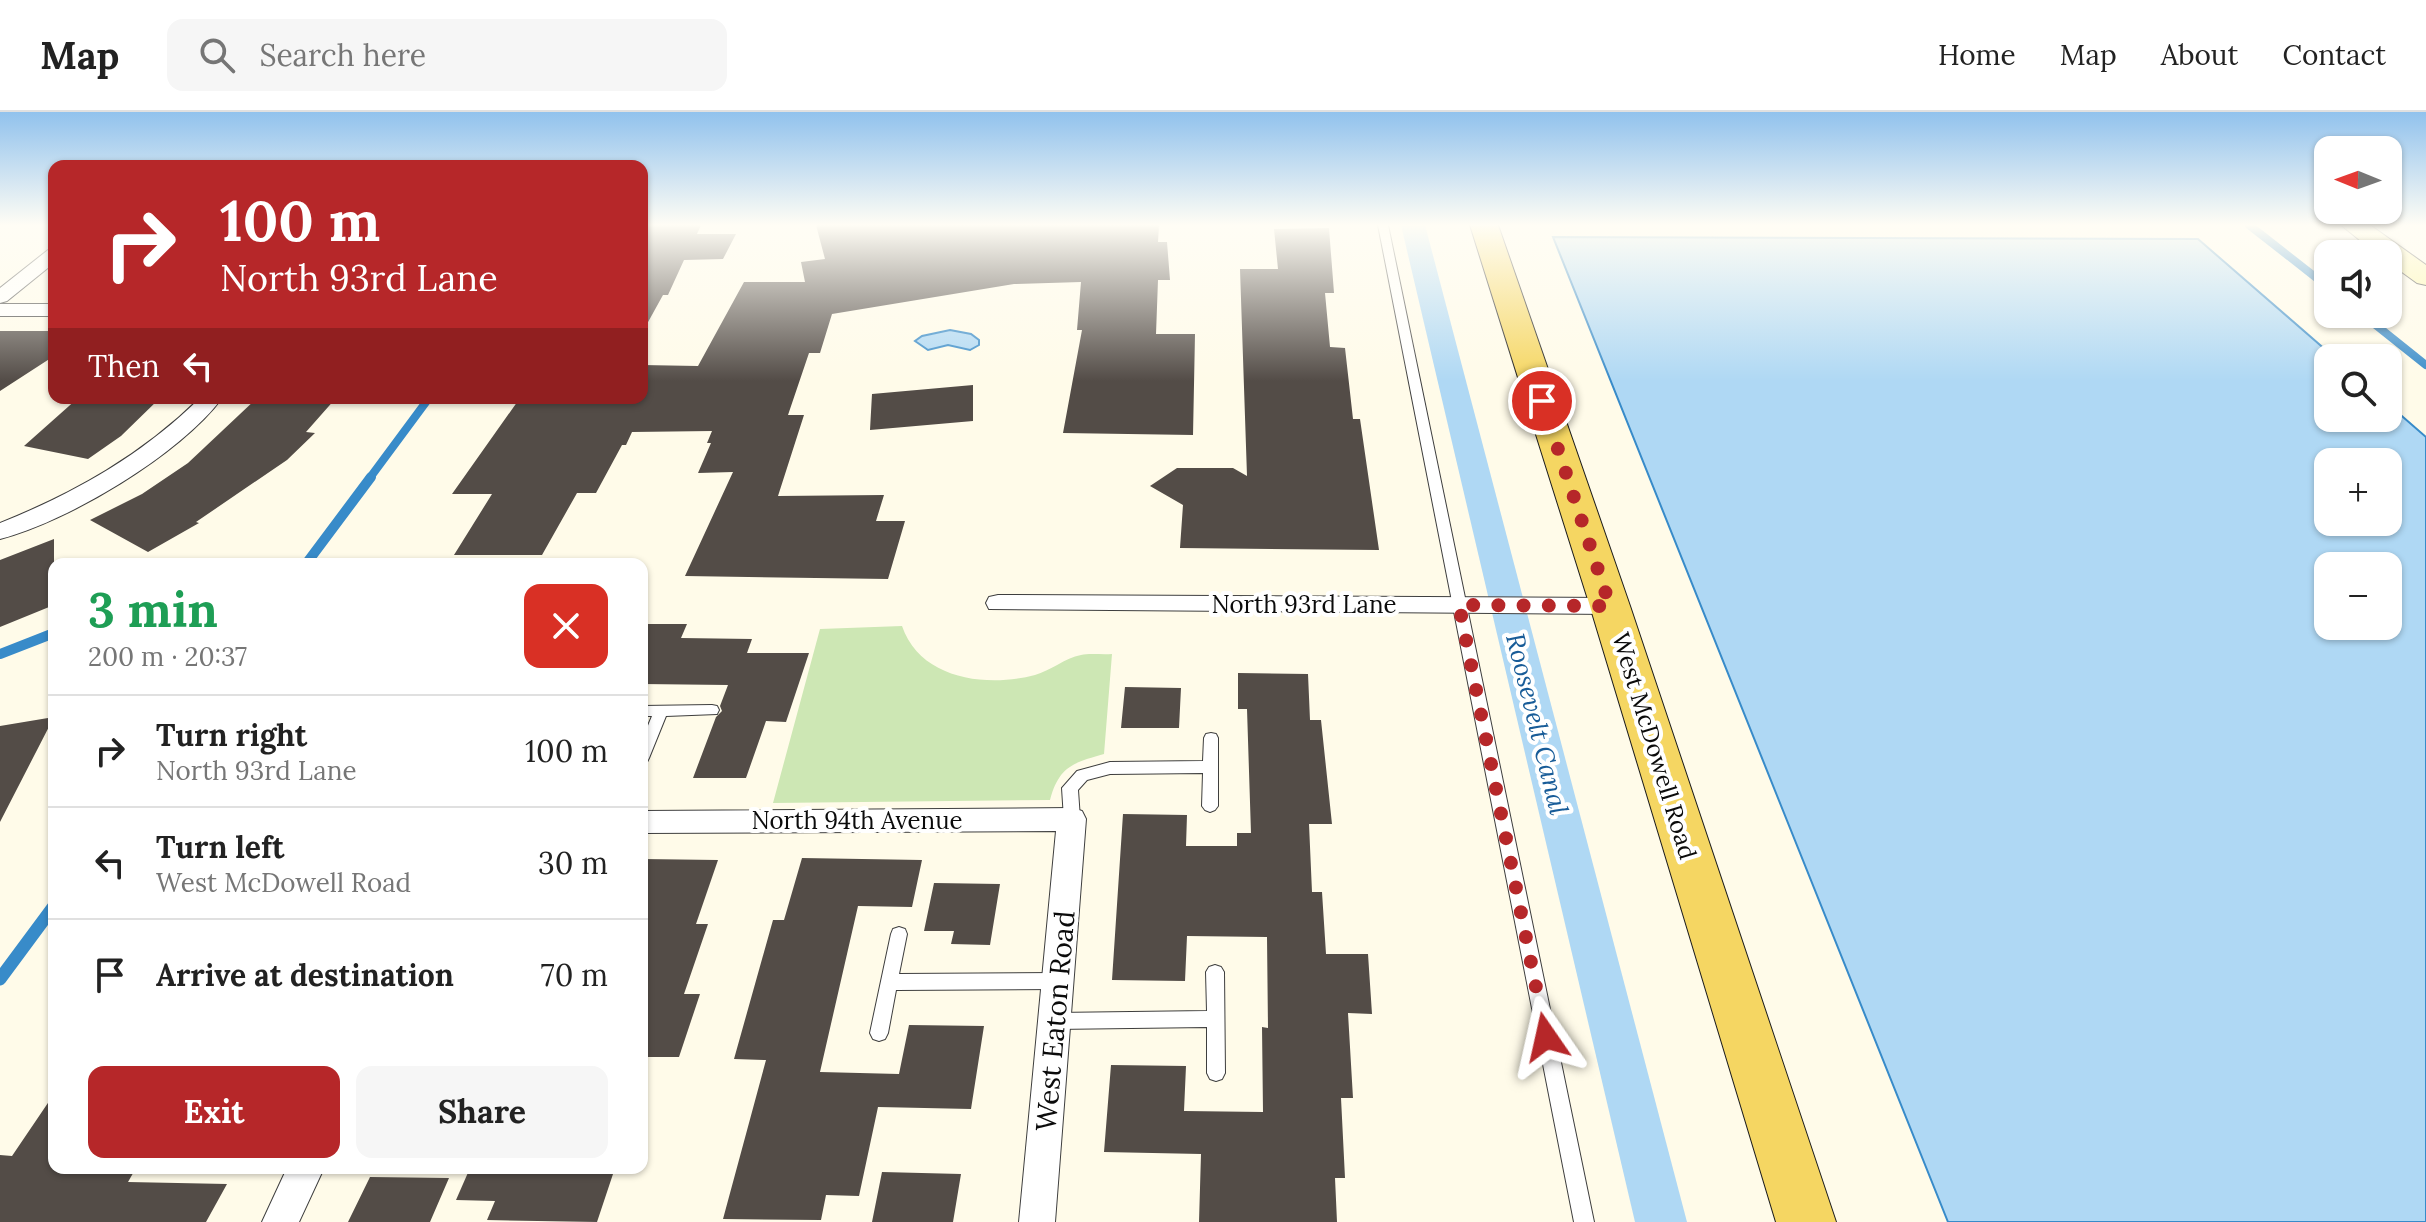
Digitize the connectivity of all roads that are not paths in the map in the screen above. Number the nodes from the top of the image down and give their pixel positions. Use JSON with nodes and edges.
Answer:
{"nodes":[{"id":1,"x":25,"y":277,"type":"edge"},
{"id":2,"x":1394,"y":277,"type":"edge"},
{"id":3,"x":1501,"y":277,"type":"edge"},
{"id":4,"x":0,"y":297,"type":"edge"},
{"id":5,"x":0,"y":310,"type":"edge"},
{"id":6,"x":48,"y":310,"type":"edge"},
{"id":7,"x":206,"y":404,"type":"edge"},
{"id":8,"x":0,"y":532,"type":"edge"},
{"id":9,"x":998,"y":603,"type":"dead end"},
{"id":10,"x":1466,"y":605,"type":"junction"},
{"id":11,"x":1610,"y":606,"type":"junction"},
{"id":12,"x":712,"y":710,"type":"dead end"},
{"id":13,"x":648,"y":711,"type":"edge"},
{"id":14,"x":661,"y":711,"type":"junction"},
{"id":15,"x":1211,"y":738,"type":"dead end"},
{"id":16,"x":648,"y":743,"type":"edge"},
{"id":17,"x":1211,"y":767,"type":"junction"},
{"id":18,"x":1210,"y":806,"type":"dead end"},
{"id":19,"x":1072,"y":819,"type":"junction"},
{"id":20,"x":648,"y":822,"type":"edge"},
{"id":21,"x":899,"y":934,"type":"dead end"},
{"id":22,"x":1215,"y":972,"type":"dead end"},
{"id":23,"x":1058,"y":981,"type":"junction"},
{"id":24,"x":889,"y":982,"type":"junction"},
{"id":25,"x":1215,"y":1019,"type":"junction"},
{"id":26,"x":1054,"y":1021,"type":"junction"},
{"id":27,"x":879,"y":1033,"type":"dead end"},
{"id":28,"x":1216,"y":1073,"type":"dead end"},
{"id":29,"x":303,"y":1174,"type":"edge"},
{"id":30,"x":280,"y":1222,"type":"edge"},
{"id":31,"x":1037,"y":1222,"type":"edge"},
{"id":32,"x":1584,"y":1222,"type":"edge"},
{"id":33,"x":1806,"y":1222,"type":"edge"}],
"edges":[{"from":1,"to":4,"type":"street"},
{"from":2,"to":10,"type":"lane"},
{"from":3,"to":11,"type":"main road","name":"West McDowell Road"},
{"from":5,"to":6,"type":"street"},
{"from":7,"to":8,"type":"street"},
{"from":9,"to":10,"type":"street","name":"North 93rd Lane"},
{"from":10,"to":11,"type":"street","name":"North 93rd Lane"},
{"from":10,"to":32,"type":"lane"},
{"from":11,"to":33,"type":"main road","name":"West McDowell Road"},
{"from":12,"to":14,"type":"lane"},
{"from":13,"to":14,"type":"lane"},
{"from":14,"to":16,"type":"lane"},
{"from":15,"to":17,"type":"lane"},
{"from":17,"to":18,"type":"lane"},
{"from":17,"to":19,"type":"lane"},
{"from":19,"to":20,"type":"street","name":"North 94th Avenue"},
{"from":19,"to":23,"type":"street","name":"West Eaton Road"},
{"from":21,"to":24,"type":"lane"},
{"from":22,"to":25,"type":"lane"},
{"from":23,"to":24,"type":"lane"},
{"from":23,"to":26,"type":"street","name":"West Eaton Road"},
{"from":24,"to":27,"type":"lane"},
{"from":25,"to":26,"type":"lane"},
{"from":25,"to":28,"type":"lane"},
{"from":26,"to":31,"type":"street","name":"West Eaton Road"},
{"from":29,"to":30,"type":"street"}]}
